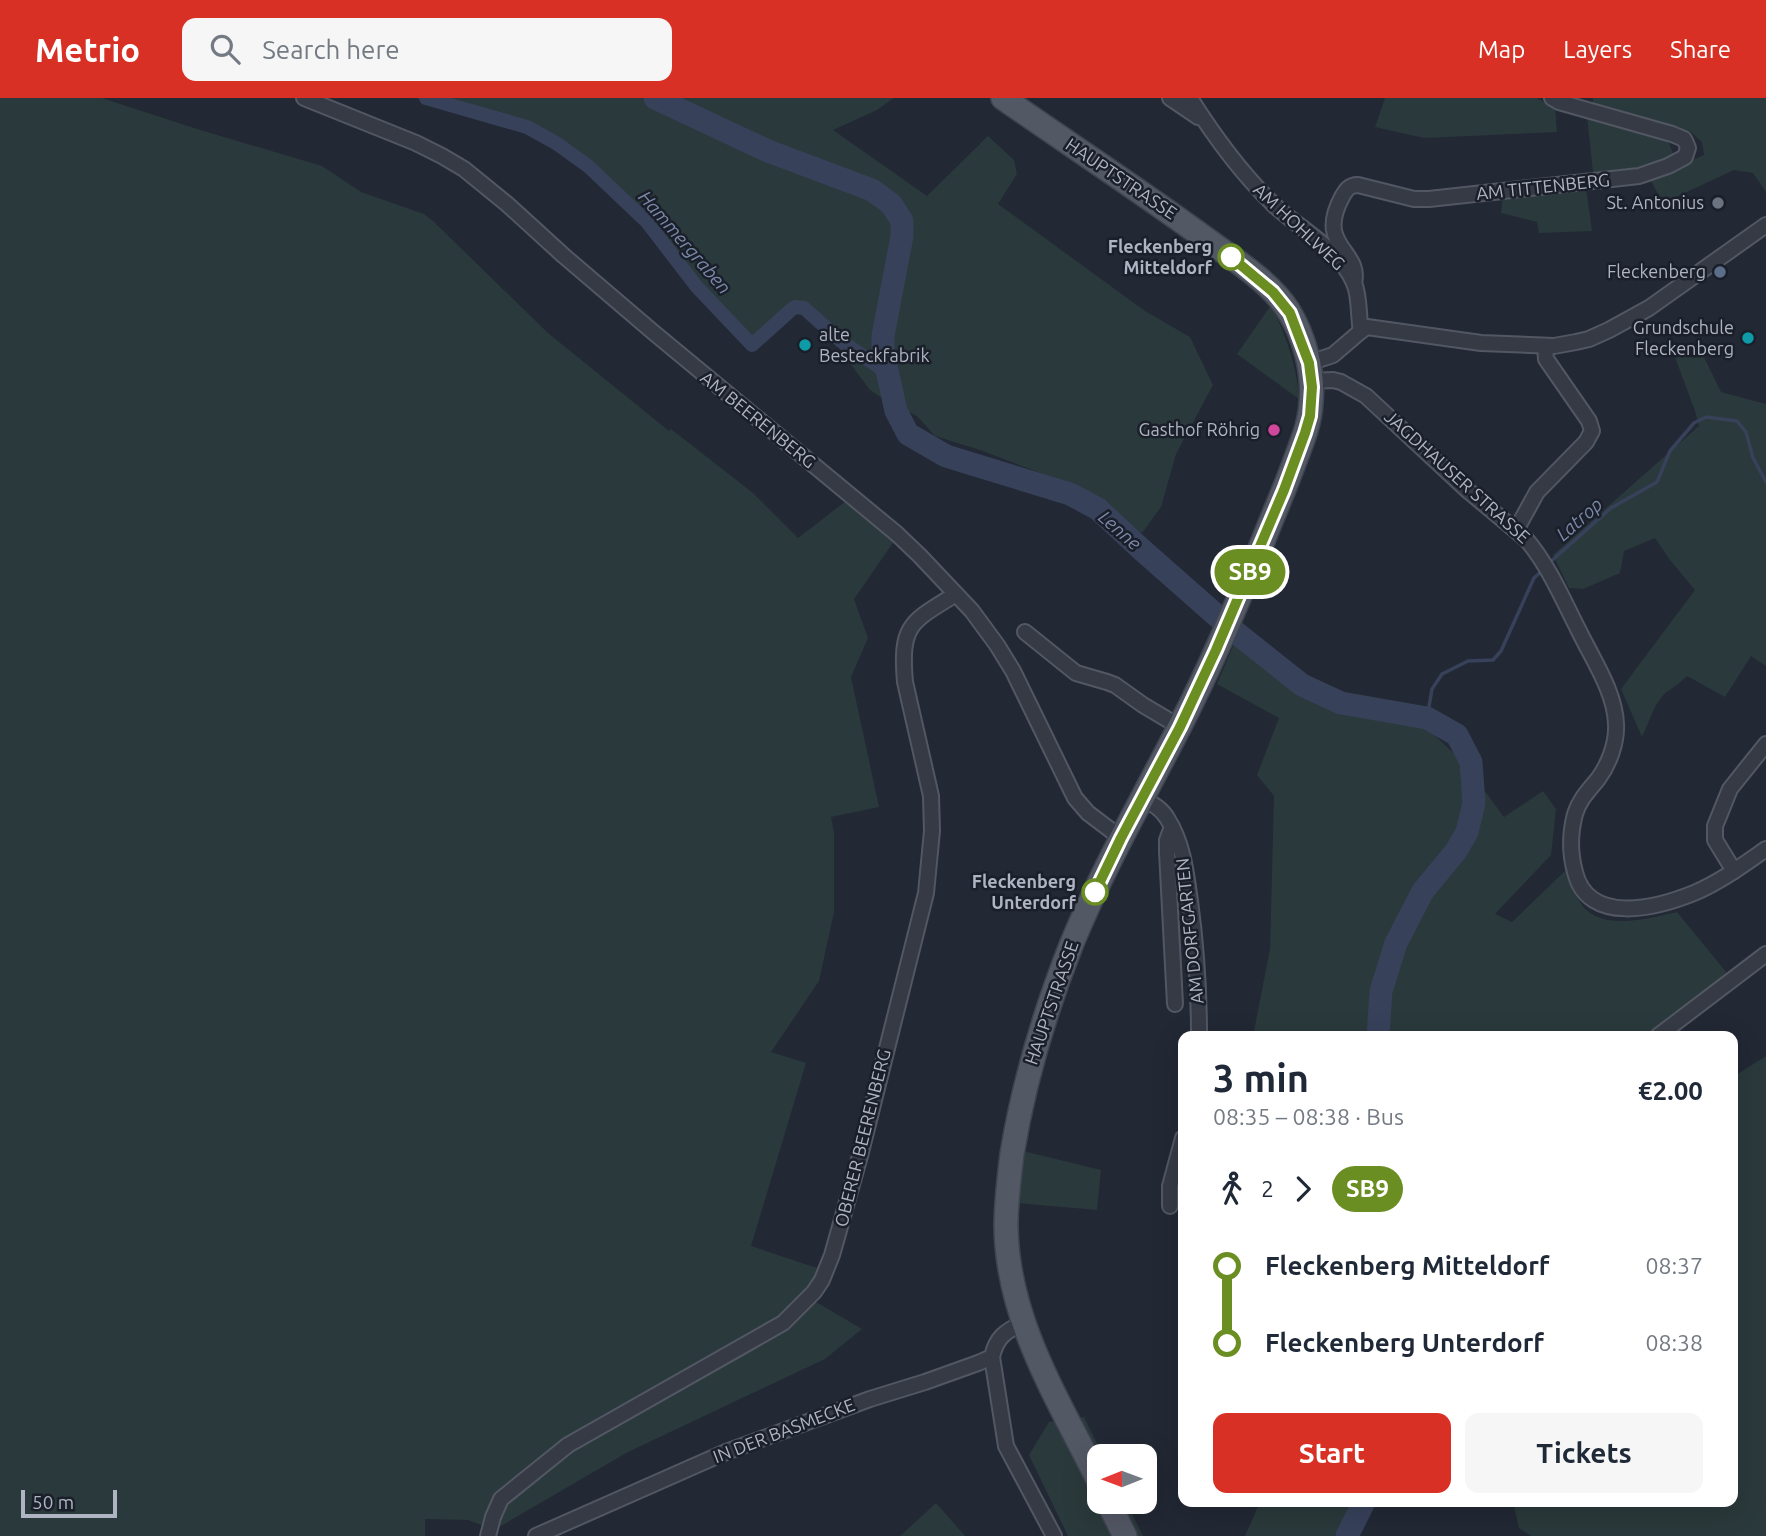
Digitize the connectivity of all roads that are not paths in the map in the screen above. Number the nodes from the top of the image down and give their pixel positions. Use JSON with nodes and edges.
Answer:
{"nodes":[{"id":1,"x":304,"y":98,"type":"edge"},
{"id":2,"x":1003,"y":98,"type":"edge"},
{"id":3,"x":1170,"y":98,"type":"edge"},
{"id":4,"x":1190,"y":98,"type":"edge"},
{"id":5,"x":1558,"y":99,"type":"edge"},
{"id":6,"x":1204,"y":121,"type":"junction"},
{"id":7,"x":1766,"y":225,"type":"edge"},
{"id":8,"x":1354,"y":284,"type":"junction"},
{"id":9,"x":1361,"y":331,"type":"junction"},
{"id":10,"x":1545,"y":346,"type":"junction"},
{"id":11,"x":1310,"y":372,"type":"junction"},
{"id":12,"x":1516,"y":530,"type":"junction"},
{"id":13,"x":956,"y":594,"type":"junction"},
{"id":14,"x":1029,"y":635,"type":"dead end"},
{"id":15,"x":1180,"y":727,"type":"junction"},
{"id":16,"x":1766,"y":744,"type":"edge"},
{"id":17,"x":1142,"y":798,"type":"junction"},
{"id":18,"x":1172,"y":827,"type":"junction"},
{"id":19,"x":1121,"y":838,"type":"junction"},
{"id":20,"x":1766,"y":849,"type":"edge"},
{"id":21,"x":1734,"y":871,"type":"junction"},
{"id":22,"x":1766,"y":954,"type":"edge"},
{"id":23,"x":1175,"y":1004,"type":"dead end"},
{"id":24,"x":1199,"y":1031,"type":"edge"},
{"id":25,"x":1665,"y":1031,"type":"edge"},
{"id":26,"x":1178,"y":1156,"type":"edge"},
{"id":27,"x":1170,"y":1206,"type":"dead end"},
{"id":28,"x":1023,"y":1323,"type":"junction"},
{"id":29,"x":992,"y":1357,"type":"junction"},
{"id":30,"x":1087,"y":1458,"type":"edge"},
{"id":31,"x":1114,"y":1514,"type":"edge"},
{"id":32,"x":488,"y":1536,"type":"edge"},
{"id":33,"x":536,"y":1536,"type":"edge"},
{"id":34,"x":1054,"y":1536,"type":"edge"},
{"id":35,"x":1125,"y":1536,"type":"edge"}],
"edges":[{"from":1,"to":13,"type":"street","name":"AM BEERENBERG"},
{"from":2,"to":11,"type":"main road","name":"HAUPTSTRASSE"},
{"from":3,"to":6,"type":"street"},
{"from":4,"to":6,"type":"street","name":"AM HOHLWEG"},
{"from":5,"to":8,"type":"street","name":"AM TITTENBERG"},
{"from":6,"to":8,"type":"street","name":"AM HOHLWEG"},
{"from":7,"to":10,"type":"street"},
{"from":8,"to":9,"type":"street","name":"AM HOHLWEG"},
{"from":9,"to":10,"type":"street"},
{"from":9,"to":11,"type":"street"},
{"from":10,"to":12,"type":"street"},
{"from":11,"to":12,"type":"street","name":"JAGDHAUSER STRASSE"},
{"from":11,"to":15,"type":"main road","name":"HAUPTSTRASSE"},
{"from":12,"to":21,"type":"street","name":"JAGDHAUSER STRASSE"},
{"from":13,"to":19,"type":"street","name":"AM BEERENBERG"},
{"from":13,"to":32,"type":"street","name":"OBERER BEERENBERG"},
{"from":14,"to":15,"type":"street"},
{"from":15,"to":17,"type":"main road","name":"HAUPTSTRASSE"},
{"from":16,"to":21,"type":"street"},
{"from":17,"to":18,"type":"street","name":"AM DORFGARTEN"},
{"from":17,"to":19,"type":"main road","name":"HAUPTSTRASSE"},
{"from":18,"to":23,"type":"street","name":"AM DORFGARTEN"},
{"from":18,"to":24,"type":"street","name":"AM DORFGARTEN"},
{"from":19,"to":28,"type":"main road","name":"HAUPTSTRASSE"},
{"from":20,"to":21,"type":"street","name":"JAGDHAUSER STRASSE"},
{"from":22,"to":25,"type":"street"},
{"from":26,"to":27,"type":"street"},
{"from":28,"to":29,"type":"street"},
{"from":28,"to":30,"type":"main road","name":"HAUPTSTRASSE"},
{"from":29,"to":33,"type":"street","name":"IN DER BASMECKE"},
{"from":29,"to":34,"type":"street"},
{"from":31,"to":35,"type":"main road"}]}
